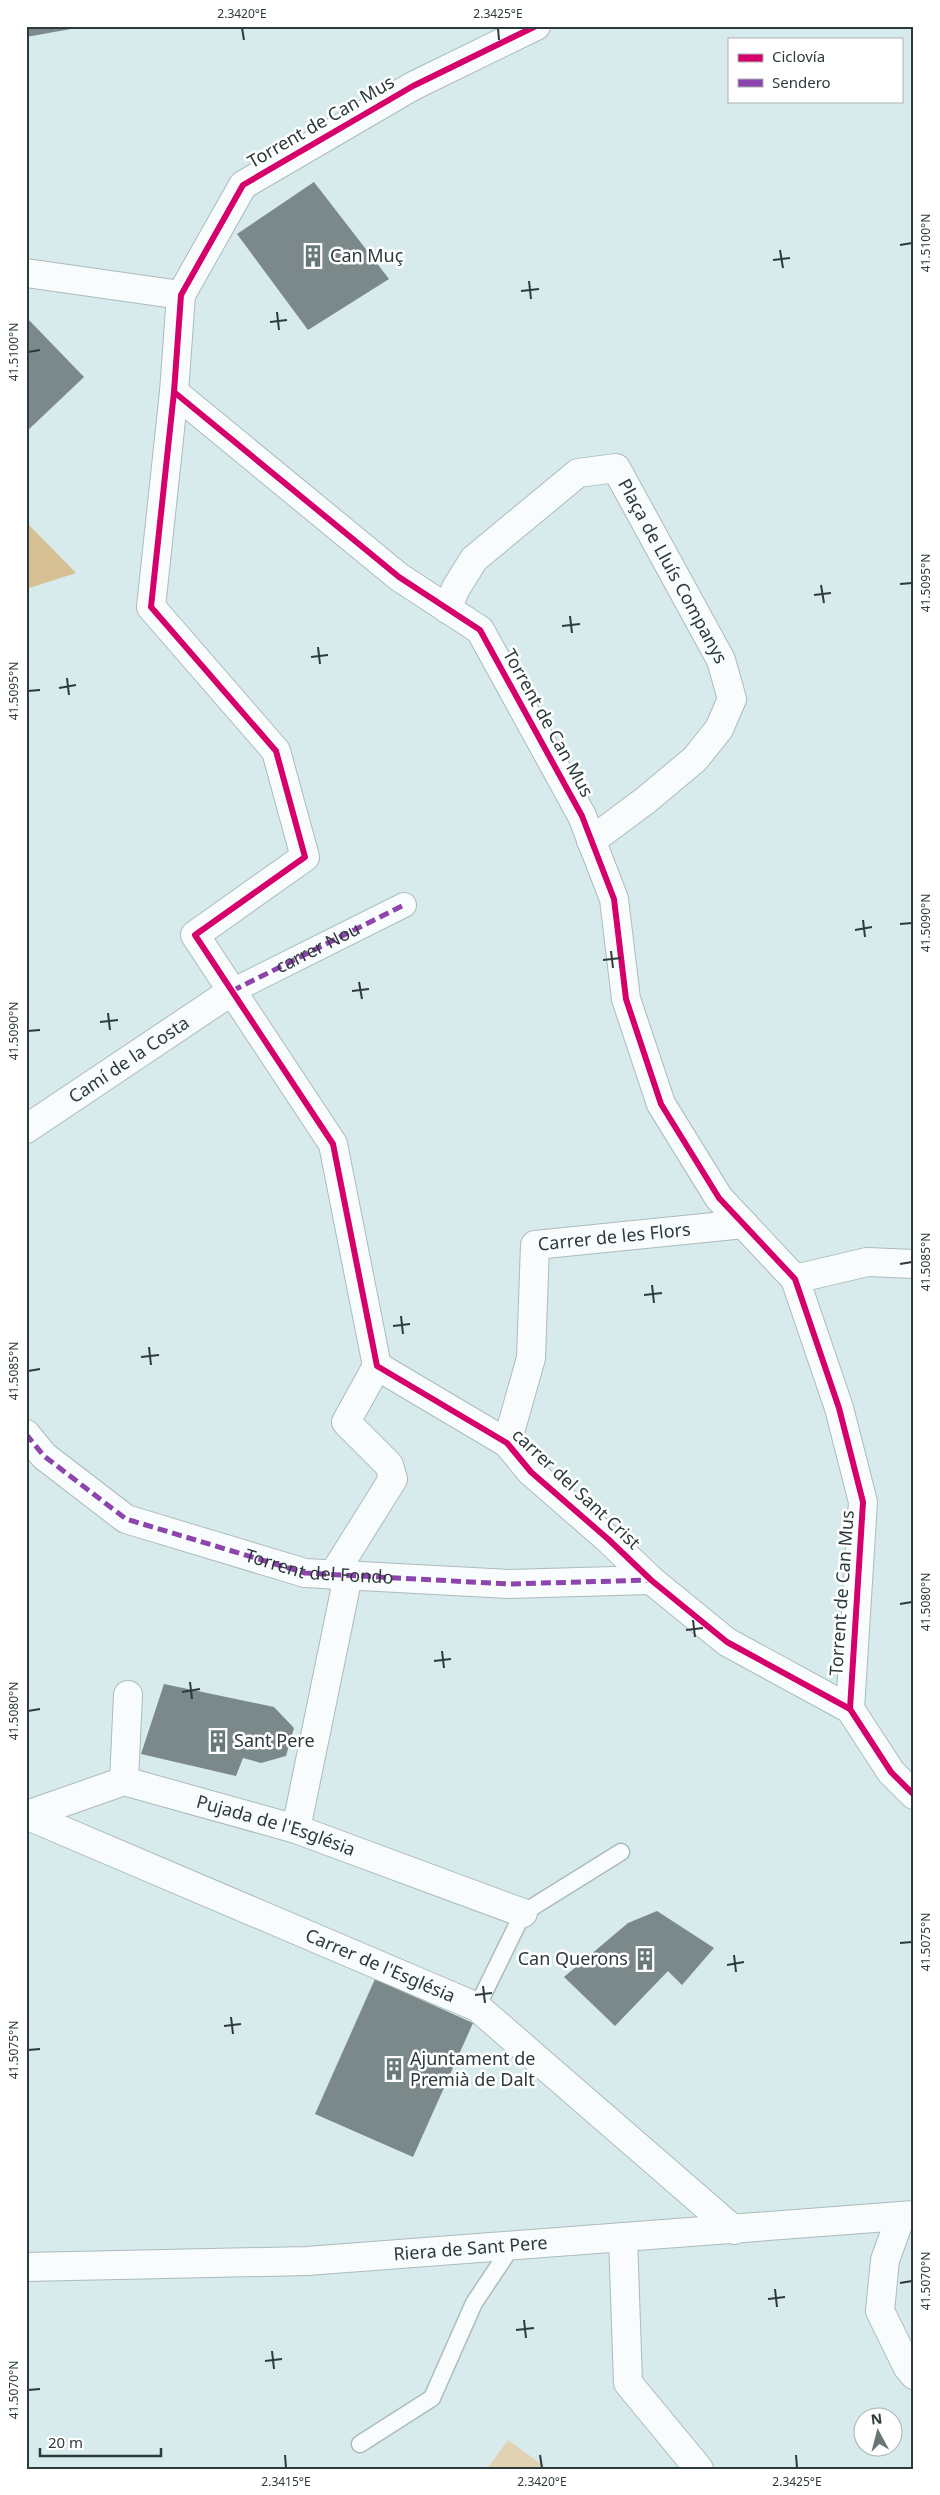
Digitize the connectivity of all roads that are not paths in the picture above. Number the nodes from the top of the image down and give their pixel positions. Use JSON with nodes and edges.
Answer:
{"nodes":[{"id":1,"x":536,"y":26,"type":"edge"},
{"id":2,"x":26,"y":273,"type":"edge"},
{"id":3,"x":181,"y":295,"type":"junction"},
{"id":4,"x":174,"y":392,"type":"junction"},
{"id":5,"x":447,"y":609,"type":"junction"},
{"id":6,"x":591,"y":841,"type":"junction"},
{"id":7,"x":404,"y":905,"type":"dead end"},
{"id":8,"x":232,"y":991,"type":"junction"},
{"id":9,"x":26,"y":1129,"type":"edge"},
{"id":10,"x":744,"y":1224,"type":"junction"},
{"id":11,"x":914,"y":1264,"type":"edge"},
{"id":12,"x":795,"y":1279,"type":"junction"},
{"id":13,"x":378,"y":1366,"type":"junction"},
{"id":14,"x":26,"y":1434,"type":"edge"},
{"id":15,"x":507,"y":1442,"type":"junction"},
{"id":16,"x":340,"y":1576,"type":"junction"},
{"id":17,"x":651,"y":1580,"type":"junction"},
{"id":18,"x":128,"y":1695,"type":"dead end"},
{"id":19,"x":850,"y":1709,"type":"junction"},
{"id":20,"x":124,"y":1781,"type":"junction"},
{"id":21,"x":914,"y":1795,"type":"edge"},
{"id":22,"x":26,"y":1815,"type":"edge"},
{"id":23,"x":296,"y":1829,"type":"junction"},
{"id":24,"x":620,"y":1852,"type":"dead end"},
{"id":25,"x":523,"y":1913,"type":"junction"},
{"id":26,"x":477,"y":2007,"type":"junction"},
{"id":27,"x":907,"y":2216,"type":"edge"},
{"id":28,"x":734,"y":2230,"type":"junction"},
{"id":29,"x":623,"y":2237,"type":"junction"},
{"id":30,"x":512,"y":2246,"type":"junction"},
{"id":31,"x":26,"y":2267,"type":"edge"},
{"id":32,"x":914,"y":2375,"type":"edge"},
{"id":33,"x":360,"y":2444,"type":"dead end"},
{"id":34,"x":699,"y":2469,"type":"edge"}],
"edges":[{"from":1,"to":3,"type":"street","name":"Torrent de Can Mus"},
{"from":2,"to":3,"type":"street"},
{"from":3,"to":4,"type":"street","name":"Torrent de Can Mus"},
{"from":4,"to":5,"type":"street","name":"Torrent de Can Mus"},
{"from":4,"to":8,"type":"street"},
{"from":5,"to":6,"type":"street","name":"Torrent de Can Mus"},
{"from":5,"to":6,"type":"street","name":"Plaça de Lluís Companys"},
{"from":6,"to":10,"type":"street","name":"Torrent de Can Mus"},
{"from":7,"to":8,"type":"street","name":"carrer Nou"},
{"from":8,"to":9,"type":"street","name":"Camí de la Costa"},
{"from":8,"to":13,"type":"street"},
{"from":10,"to":12,"type":"street","name":"Torrent de Can Mus"},
{"from":10,"to":15,"type":"street","name":"Carrer de les Flors"},
{"from":11,"to":12,"type":"street"},
{"from":12,"to":19,"type":"street","name":"Torrent de Can Mus"},
{"from":13,"to":15,"type":"street","name":"carrer del Sant Crist"},
{"from":13,"to":16,"type":"street"},
{"from":14,"to":16,"type":"street","name":"Torrent del Fondo"},
{"from":15,"to":17,"type":"street","name":"carrer del Sant Crist"},
{"from":16,"to":17,"type":"street","name":"Torrent del Fondo"},
{"from":16,"to":23,"type":"street"},
{"from":17,"to":19,"type":"street","name":"carrer del Sant Crist"},
{"from":18,"to":20,"type":"street"},
{"from":19,"to":21,"type":"street","name":"carrer del Sant Crist"},
{"from":20,"to":22,"type":"street"},
{"from":20,"to":23,"type":"street","name":"Pujada de l'Església"},
{"from":22,"to":26,"type":"street","name":"Carrer de l'Església"},
{"from":23,"to":25,"type":"street","name":"Pujada de l'Església"},
{"from":24,"to":25,"type":"lane"},
{"from":25,"to":26,"type":"lane"},
{"from":26,"to":28,"type":"street","name":"Carrer de l'Església"},
{"from":27,"to":28,"type":"street","name":"Riera de Sant Pere"},
{"from":27,"to":32,"type":"street"},
{"from":28,"to":29,"type":"street","name":"Riera de Sant Pere"},
{"from":29,"to":30,"type":"street","name":"Riera de Sant Pere"},
{"from":29,"to":34,"type":"street"},
{"from":30,"to":31,"type":"street","name":"Riera de Sant Pere"},
{"from":30,"to":33,"type":"lane"}]}
